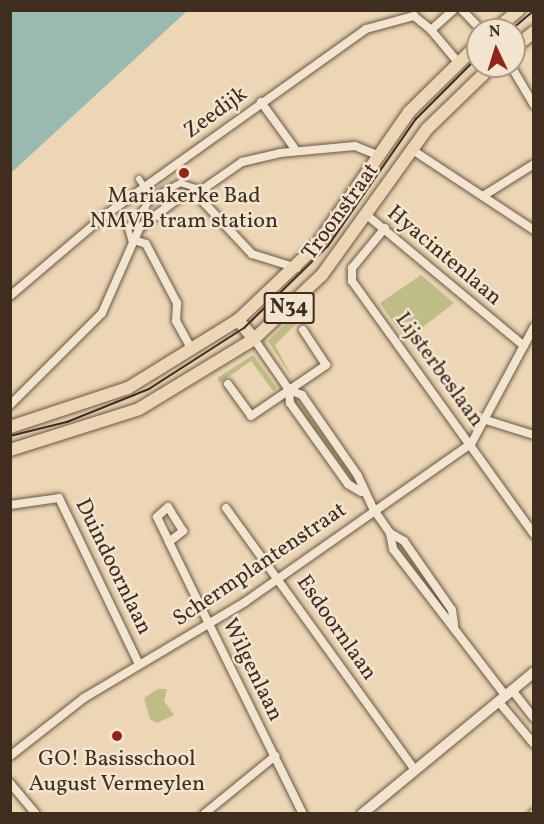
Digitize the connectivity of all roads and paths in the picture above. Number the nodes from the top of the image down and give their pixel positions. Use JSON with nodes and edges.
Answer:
{"nodes":[{"id":1,"x":453,"y":10,"type":"edge"},
{"id":2,"x":431,"y":30,"type":"junction"},
{"id":3,"x":466,"y":54,"type":"edge"},
{"id":4,"x":457,"y":61,"type":"junction"},
{"id":5,"x":480,"y":78,"type":"edge"},
{"id":6,"x":518,"y":78,"type":"edge"},
{"id":7,"x":261,"y":102,"type":"junction"},
{"id":8,"x":534,"y":105,"type":"edge"},
{"id":9,"x":411,"y":149,"type":"junction"},
{"id":10,"x":295,"y":150,"type":"junction"},
{"id":11,"x":380,"y":156,"type":"junction"},
{"id":12,"x":534,"y":164,"type":"edge"},
{"id":13,"x":139,"y":179,"type":"dead end"},
{"id":14,"x":144,"y":187,"type":"junction"},
{"id":15,"x":197,"y":191,"type":"junction"},
{"id":16,"x":483,"y":196,"type":"junction"},
{"id":17,"x":152,"y":198,"type":"junction"},
{"id":18,"x":368,"y":216,"type":"junction"},
{"id":19,"x":385,"y":228,"type":"junction"},
{"id":20,"x":534,"y":231,"type":"edge"},
{"id":21,"x":134,"y":242,"type":"junction"},
{"id":22,"x":297,"y":268,"type":"junction"},
{"id":23,"x":10,"y":296,"type":"edge"},
{"id":24,"x":238,"y":320,"type":"junction"},
{"id":25,"x":534,"y":327,"type":"edge"},
{"id":26,"x":303,"y":330,"type":"dead end"},
{"id":27,"x":254,"y":339,"type":"junction"},
{"id":28,"x":524,"y":346,"type":"junction"},
{"id":29,"x":193,"y":352,"type":"junction"},
{"id":30,"x":228,"y":384,"type":"dead end"},
{"id":31,"x":289,"y":390,"type":"junction"},
{"id":32,"x":10,"y":405,"type":"edge"},
{"id":33,"x":486,"y":420,"type":"junction"},
{"id":34,"x":12,"y":423,"type":"edge"},
{"id":35,"x":534,"y":435,"type":"edge"},
{"id":36,"x":471,"y":444,"type":"junction"},
{"id":37,"x":10,"y":450,"type":"edge"},
{"id":38,"x":361,"y":492,"type":"junction"},
{"id":39,"x":10,"y":505,"type":"edge"},
{"id":40,"x":226,"y":508,"type":"dead end"},
{"id":41,"x":374,"y":510,"type":"junction"},
{"id":42,"x":390,"y":533,"type":"junction"},
{"id":43,"x":534,"y":534,"type":"edge"},
{"id":44,"x":169,"y":542,"type":"dead end"},
{"id":45,"x":279,"y":579,"type":"junction"},
{"id":46,"x":209,"y":624,"type":"junction"},
{"id":47,"x":454,"y":625,"type":"junction"},
{"id":48,"x":139,"y":664,"type":"junction"},
{"id":49,"x":534,"y":672,"type":"edge"},
{"id":50,"x":505,"y":695,"type":"junction"},
{"id":51,"x":534,"y":718,"type":"edge"},
{"id":52,"x":534,"y":744,"type":"edge"},
{"id":53,"x":10,"y":756,"type":"edge"},
{"id":54,"x":275,"y":756,"type":"junction"},
{"id":55,"x":415,"y":770,"type":"junction"},
{"id":56,"x":10,"y":783,"type":"edge"},
{"id":57,"x":36,"y":813,"type":"edge"},
{"id":58,"x":204,"y":813,"type":"edge"},
{"id":59,"x":303,"y":813,"type":"edge"},
{"id":60,"x":362,"y":813,"type":"edge"}],
"edges":[{"from":1,"to":2,"type":"street"},
{"from":2,"to":4,"type":"street"},
{"from":2,"to":7,"type":"street","name":"Zeedijk"},
{"from":3,"to":4,"type":"main road","name":"Troonstraat","number":"N34"},
{"from":4,"to":11,"type":"main road","name":"Troonstraat","number":"N34"},
{"from":5,"to":9,"type":"main road","name":"Troonstraat","number":"N34"},
{"from":6,"to":8,"type":"street"},
{"from":7,"to":10,"type":"street"},
{"from":7,"to":14,"type":"street","name":"Zeedijk"},
{"from":9,"to":16,"type":"street"},
{"from":9,"to":18,"type":"main road","name":"Troonstraat","number":"N34"},
{"from":10,"to":11,"type":"street"},
{"from":10,"to":15,"type":"street"},
{"from":11,"to":22,"type":"main road","name":"Troonstraat","number":"N34"},
{"from":12,"to":16,"type":"street"},
{"from":13,"to":14,"type":"street"},
{"from":14,"to":17,"type":"street"},
{"from":14,"to":23,"type":"street","name":"Zeedijk"},
{"from":15,"to":17,"type":"street"},
{"from":15,"to":21,"type":"street"},
{"from":15,"to":22,"type":"street"},
{"from":16,"to":20,"type":"street"},
{"from":17,"to":21,"type":"street"},
{"from":18,"to":19,"type":"street","name":"Hyacintenlaan"},
{"from":18,"to":27,"type":"main road","name":"Troonstraat","number":"N34"},
{"from":19,"to":28,"type":"street","name":"Hyacintenlaan"},
{"from":19,"to":36,"type":"street","name":"Lijsterbeslaan"},
{"from":21,"to":29,"type":"street"},
{"from":21,"to":32,"type":"street"},
{"from":22,"to":24,"type":"main road","name":"Troonstraat","number":"N34"},
{"from":24,"to":27,"type":"main road","number":"N34"},
{"from":24,"to":29,"type":"main road","name":"Troonstraat","number":"N34"},
{"from":25,"to":28,"type":"street"},
{"from":26,"to":31,"type":"street"},
{"from":27,"to":31,"type":"street"},
{"from":27,"to":37,"type":"main road","name":"Troonstraat","number":"N34"},
{"from":28,"to":33,"type":"street"},
{"from":29,"to":34,"type":"main road","name":"Troonstraat","number":"N34"},
{"from":30,"to":31,"type":"street"},
{"from":31,"to":38,"type":"street"},
{"from":31,"to":38,"type":"street"},
{"from":33,"to":35,"type":"street"},
{"from":33,"to":36,"type":"street"},
{"from":36,"to":41,"type":"street","name":"Schermplantenstraat"},
{"from":36,"to":43,"type":"street","name":"Lijsterbeslaan"},
{"from":38,"to":41,"type":"street"},
{"from":39,"to":48,"type":"street","name":"Duindoornlaan"},
{"from":40,"to":45,"type":"street","name":"Esdoornlaan"},
{"from":41,"to":42,"type":"street"},
{"from":41,"to":45,"type":"street","name":"Schermplantenstraat"},
{"from":42,"to":47,"type":"street"},
{"from":42,"to":47,"type":"street"},
{"from":44,"to":46,"type":"street","name":"Wilgenlaan"},
{"from":45,"to":46,"type":"street","name":"Schermplantenstraat"},
{"from":45,"to":55,"type":"street","name":"Esdoornlaan"},
{"from":46,"to":48,"type":"street","name":"Schermplantenstraat"},
{"from":46,"to":54,"type":"street","name":"Wilgenlaan"},
{"from":47,"to":50,"type":"street"},
{"from":48,"to":53,"type":"street","name":"Schermplantenstraat"},
{"from":49,"to":50,"type":"main road"},
{"from":50,"to":51,"type":"street"},
{"from":50,"to":52,"type":"street"},
{"from":50,"to":55,"type":"main road"},
{"from":54,"to":58,"type":"street"},
{"from":54,"to":59,"type":"street","name":"Wilgenlaan"},
{"from":55,"to":60,"type":"main road"},
{"from":56,"to":57,"type":"street"}]}
